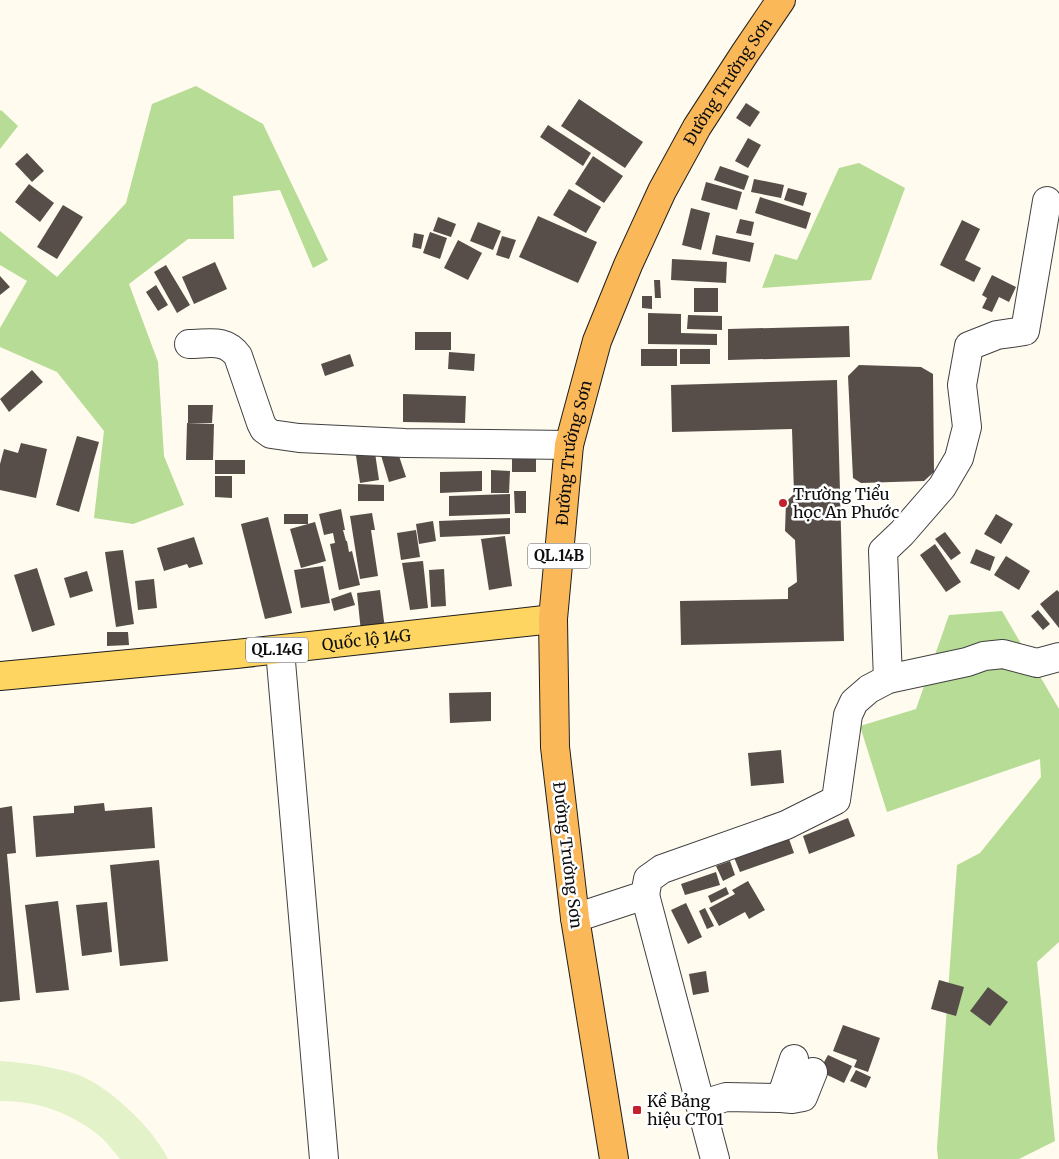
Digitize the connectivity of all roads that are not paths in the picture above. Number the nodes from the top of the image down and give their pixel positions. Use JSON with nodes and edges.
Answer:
{"nodes":[{"id":1,"x":781,"y":0,"type":"edge"},
{"id":2,"x":1046,"y":201,"type":"dead end"},
{"id":3,"x":189,"y":344,"type":"dead end"},
{"id":4,"x":569,"y":445,"type":"junction"},
{"id":5,"x":553,"y":619,"type":"junction"},
{"id":6,"x":280,"y":650,"type":"junction"},
{"id":7,"x":1059,"y":657,"type":"edge"},
{"id":8,"x":0,"y":676,"type":"edge"},
{"id":9,"x":888,"y":680,"type":"junction"},
{"id":10,"x":645,"y":895,"type":"junction"},
{"id":11,"x":575,"y":918,"type":"junction"},
{"id":12,"x":803,"y":1065,"type":"dead end"},
{"id":13,"x":700,"y":1105,"type":"junction"},
{"id":14,"x":324,"y":1159,"type":"edge"},
{"id":15,"x":614,"y":1159,"type":"edge"},
{"id":16,"x":715,"y":1159,"type":"edge"}],
"edges":[{"from":1,"to":4,"type":"highway","name":"Đường Trường Sơn","number":"QL.14B"},
{"from":2,"to":9,"type":"street"},
{"from":3,"to":4,"type":"street"},
{"from":4,"to":5,"type":"highway","name":"Đường Trường Sơn","number":"QL.14B"},
{"from":5,"to":6,"type":"main road","name":"Quốc lộ 14G","number":"QL.14G"},
{"from":5,"to":11,"type":"highway","name":"Đường Trường Sơn","number":"QL.14B"},
{"from":6,"to":8,"type":"main road","name":"Quốc lộ 14G","number":"QL.14G"},
{"from":6,"to":14,"type":"street"},
{"from":7,"to":9,"type":"street"},
{"from":9,"to":10,"type":"street"},
{"from":10,"to":11,"type":"street"},
{"from":10,"to":13,"type":"street"},
{"from":11,"to":15,"type":"highway","name":"Đường Trường Sơn","number":"QL.14B"},
{"from":12,"to":13,"type":"street"},
{"from":13,"to":16,"type":"street"}]}
